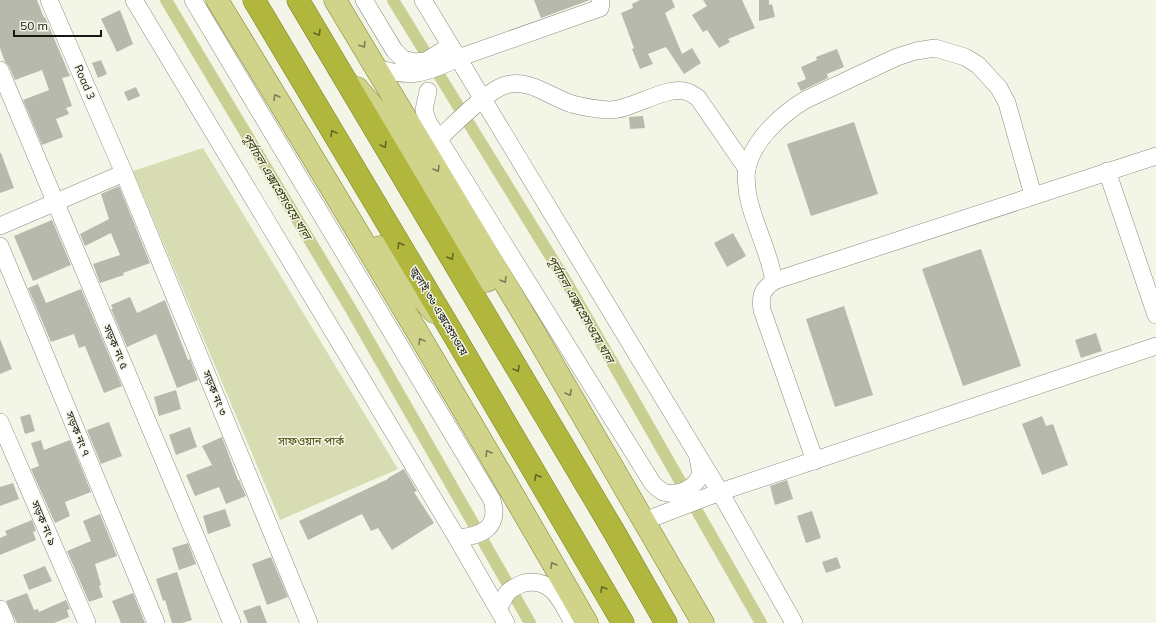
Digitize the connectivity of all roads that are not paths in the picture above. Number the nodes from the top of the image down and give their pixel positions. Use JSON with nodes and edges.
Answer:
{"nodes":[{"id":1,"x":49,"y":0,"type":"edge"},
{"id":2,"x":134,"y":0,"type":"edge"},
{"id":3,"x":192,"y":0,"type":"edge"},
{"id":4,"x":217,"y":0,"type":"edge"},
{"id":5,"x":254,"y":0,"type":"edge"},
{"id":6,"x":298,"y":0,"type":"edge"},
{"id":7,"x":335,"y":0,"type":"edge"},
{"id":8,"x":364,"y":0,"type":"edge"},
{"id":9,"x":423,"y":0,"type":"edge"},
{"id":10,"x":600,"y":0,"type":"edge"},
{"id":11,"x":454,"y":52,"type":"junction"},
{"id":12,"x":377,"y":68,"type":"junction"},
{"id":13,"x":438,"y":68,"type":"junction"},
{"id":14,"x":0,"y":70,"type":"edge"},
{"id":15,"x":340,"y":70,"type":"junction"},
{"id":16,"x":421,"y":95,"type":"junction"},
{"id":17,"x":294,"y":126,"type":"junction"},
{"id":18,"x":414,"y":130,"type":"junction"},
{"id":19,"x":426,"y":150,"type":"junction"},
{"id":20,"x":1156,"y":156,"type":"edge"},
{"id":21,"x":122,"y":168,"type":"junction"},
{"id":22,"x":747,"y":169,"type":"junction"},
{"id":23,"x":1107,"y":171,"type":"junction"},
{"id":24,"x":1033,"y":195,"type":"junction"},
{"id":25,"x":54,"y":198,"type":"junction"},
{"id":26,"x":0,"y":215,"type":"edge"},
{"id":27,"x":0,"y":226,"type":"edge"},
{"id":28,"x":0,"y":246,"type":"edge"},
{"id":29,"x":774,"y":281,"type":"junction"},
{"id":30,"x":1156,"y":315,"type":"edge"},
{"id":31,"x":533,"y":330,"type":"junction"},
{"id":32,"x":452,"y":332,"type":"junction"},
{"id":33,"x":1156,"y":346,"type":"edge"},
{"id":34,"x":0,"y":422,"type":"edge"},
{"id":35,"x":697,"y":455,"type":"junction"},
{"id":36,"x":815,"y":460,"type":"junction"},
{"id":37,"x":713,"y":495,"type":"junction"},
{"id":38,"x":644,"y":521,"type":"junction"},
{"id":39,"x":457,"y":538,"type":"junction"},
{"id":40,"x":498,"y":608,"type":"junction"},
{"id":41,"x":0,"y":609,"type":"edge"},
{"id":42,"x":6,"y":623,"type":"edge"},
{"id":43,"x":87,"y":623,"type":"edge"},
{"id":44,"x":156,"y":623,"type":"edge"},
{"id":45,"x":232,"y":623,"type":"edge"},
{"id":46,"x":309,"y":623,"type":"edge"},
{"id":47,"x":506,"y":623,"type":"edge"},
{"id":48,"x":573,"y":623,"type":"edge"},
{"id":49,"x":587,"y":623,"type":"edge"},
{"id":50,"x":623,"y":623,"type":"edge"},
{"id":51,"x":666,"y":623,"type":"edge"},
{"id":52,"x":703,"y":623,"type":"edge"},
{"id":53,"x":794,"y":623,"type":"edge"}],
"edges":[{"from":1,"to":21,"type":"street","name":"Road 3"},
{"from":2,"to":39,"type":"street"},
{"from":3,"to":39,"type":"street"},
{"from":17,"to":4,"type":"main road","one_way":true},
{"from":32,"to":5,"type":"highway","name":"জুলাই ৩৬ এক্সপ্রেসওয়ে","one_way":true},
{"from":6,"to":15,"type":"highway","one_way":true},
{"from":7,"to":12,"type":"main road","one_way":true},
{"from":8,"to":11,"type":"street"},
{"from":9,"to":11,"type":"street"},
{"from":10,"to":11,"type":"street"},
{"from":11,"to":13,"type":"street"},
{"from":11,"to":35,"type":"street"},
{"from":12,"to":13,"type":"street"},
{"from":12,"to":18,"type":"main road"},
{"from":13,"to":16,"type":"street"},
{"from":14,"to":25,"type":"street","name":"সড়ক নং ৫"},
{"from":15,"to":31,"type":"main road"},
{"from":15,"to":51,"type":"highway","one_way":true},
{"from":16,"to":18,"type":"street"},
{"from":16,"to":35,"type":"street"},
{"from":17,"to":32,"type":"main road"},
{"from":49,"to":17,"type":"main road","one_way":true},
{"from":18,"to":19,"type":"main road"},
{"from":19,"to":22,"type":"street"},
{"from":19,"to":31,"type":"main road","one_way":true},
{"from":20,"to":23,"type":"street"},
{"from":21,"to":25,"type":"street"},
{"from":21,"to":46,"type":"street","name":"সড়ক নং ৩"},
{"from":22,"to":24,"type":"street"},
{"from":22,"to":29,"type":"street"},
{"from":23,"to":24,"type":"street"},
{"from":23,"to":30,"type":"street"},
{"from":24,"to":29,"type":"street"},
{"from":25,"to":26,"type":"street"},
{"from":25,"to":27,"type":"street"},
{"from":25,"to":45,"type":"street","name":"সড়ক নং ৫"},
{"from":28,"to":44,"type":"street","name":"সড়ক নং ৭"},
{"from":29,"to":36,"type":"street"},
{"from":31,"to":38,"type":"main road","one_way":true},
{"from":50,"to":32,"type":"highway","name":"জুলাই ৩৬ এক্সপ্রেসওয়ে","one_way":true},
{"from":33,"to":36,"type":"street"},
{"from":34,"to":43,"type":"street","name":"সড়ক নং ৯"},
{"from":35,"to":37,"type":"street"},
{"from":36,"to":37,"type":"street"},
{"from":37,"to":38,"type":"street"},
{"from":37,"to":53,"type":"street"},
{"from":38,"to":52,"type":"main road"},
{"from":39,"to":40,"type":"street"},
{"from":40,"to":47,"type":"street"},
{"from":40,"to":48,"type":"street"},
{"from":41,"to":42,"type":"street"}]}
